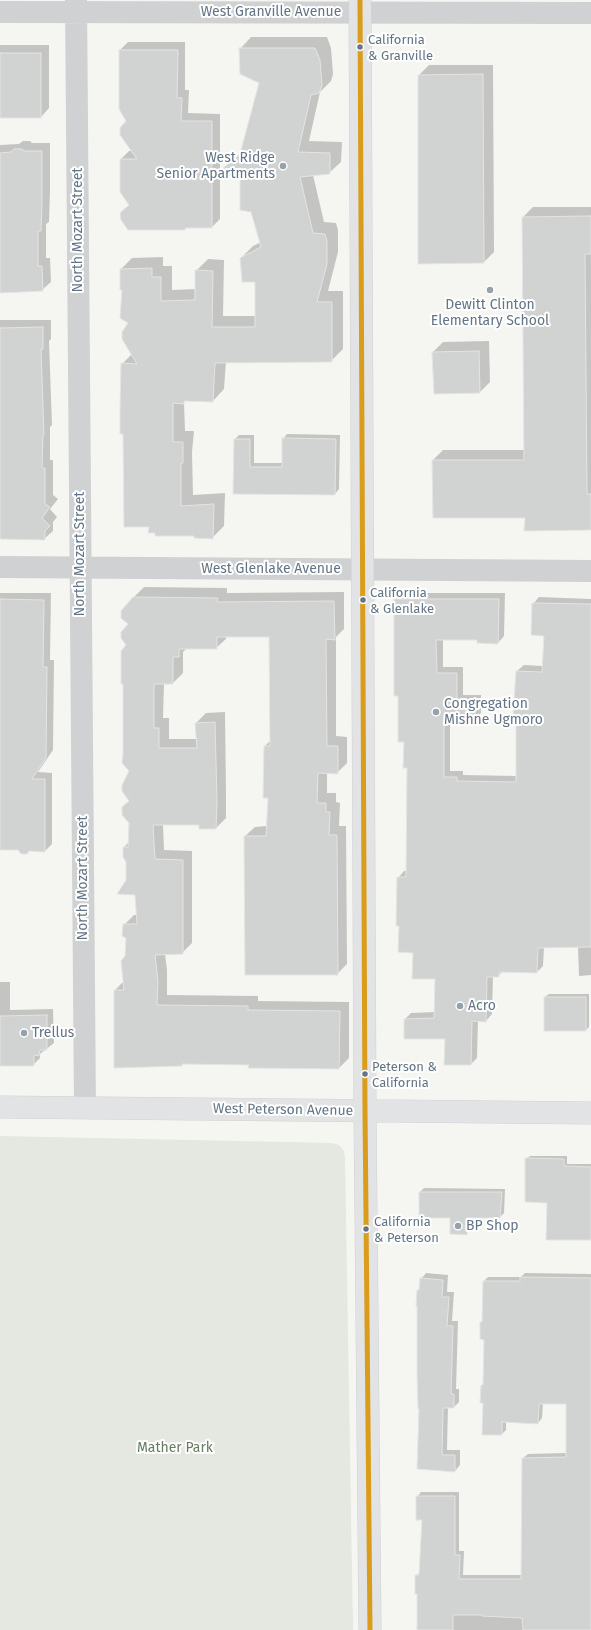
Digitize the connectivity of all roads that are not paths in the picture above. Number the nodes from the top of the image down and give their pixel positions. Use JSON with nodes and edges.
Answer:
{"nodes":[{"id":1,"x":76,"y":6,"type":"edge"},
{"id":2,"x":360,"y":6,"type":"edge"},
{"id":3,"x":0,"y":12,"type":"edge"},
{"id":4,"x":591,"y":13,"type":"edge"},
{"id":5,"x":0,"y":567,"type":"edge"},
{"id":6,"x":81,"y":568,"type":"junction"},
{"id":7,"x":363,"y":570,"type":"junction"},
{"id":8,"x":591,"y":571,"type":"edge"},
{"id":9,"x":0,"y":1107,"type":"edge"},
{"id":10,"x":85,"y":1108,"type":"junction"},
{"id":11,"x":365,"y":1111,"type":"junction"},
{"id":12,"x":591,"y":1113,"type":"edge"},
{"id":13,"x":370,"y":1630,"type":"edge"}],
"edges":[{"from":1,"to":2,"type":"street","name":"West Granville Avenue"},
{"from":1,"to":3,"type":"street","name":"West Granville Avenue"},
{"from":1,"to":6,"type":"street","name":"North Mozart Street"},
{"from":2,"to":4,"type":"street","name":"West Granville Avenue"},
{"from":2,"to":7,"type":"main road"},
{"from":5,"to":6,"type":"street","name":"West Glenlake Avenue"},
{"from":6,"to":7,"type":"street","name":"West Glenlake Avenue"},
{"from":6,"to":10,"type":"street","name":"North Mozart Street"},
{"from":7,"to":8,"type":"street","name":"West Glenlake Avenue"},
{"from":7,"to":11,"type":"main road"},
{"from":9,"to":10,"type":"main road","name":"West Peterson Avenue"},
{"from":10,"to":11,"type":"main road","name":"West Peterson Avenue"},
{"from":11,"to":12,"type":"main road","name":"West Peterson Avenue"},
{"from":11,"to":13,"type":"main road"}]}
